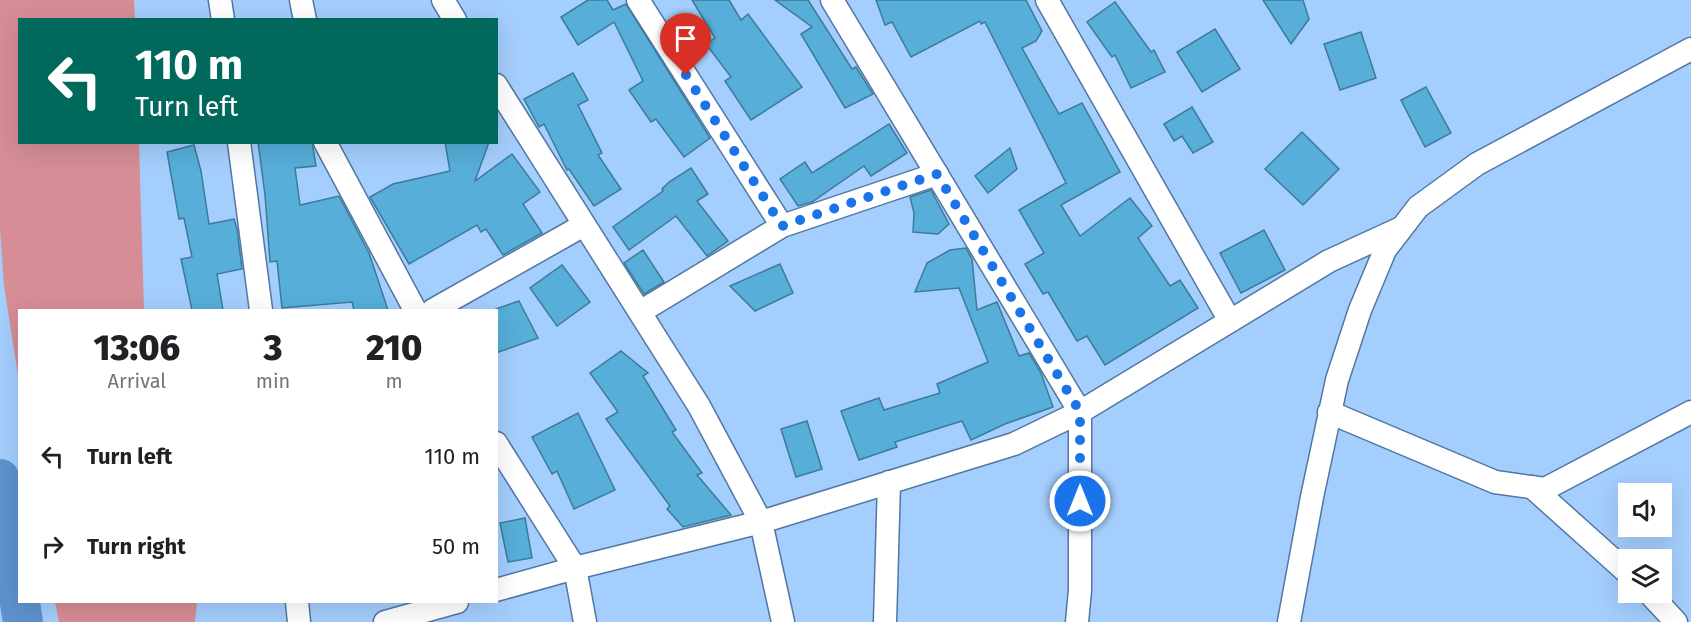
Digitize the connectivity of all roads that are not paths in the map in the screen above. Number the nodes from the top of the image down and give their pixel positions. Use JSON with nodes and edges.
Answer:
{"nodes":[{"id":1,"x":220,"y":0,"type":"edge"},
{"id":2,"x":301,"y":0,"type":"edge"},
{"id":3,"x":443,"y":0,"type":"edge"},
{"id":4,"x":638,"y":0,"type":"edge"},
{"id":5,"x":832,"y":0,"type":"edge"},
{"id":6,"x":1047,"y":0,"type":"edge"},
{"id":7,"x":222,"y":18,"type":"edge"},
{"id":8,"x":304,"y":18,"type":"edge"},
{"id":9,"x":454,"y":18,"type":"edge"},
{"id":10,"x":1691,"y":49,"type":"edge"},
{"id":11,"x":498,"y":88,"type":"edge"},
{"id":12,"x":239,"y":144,"type":"edge"},
{"id":13,"x":326,"y":144,"type":"edge"},
{"id":14,"x":937,"y":174,"type":"junction"},
{"id":15,"x":584,"y":225,"type":"junction"},
{"id":16,"x":782,"y":226,"type":"junction"},
{"id":17,"x":1401,"y":228,"type":"junction"},
{"id":18,"x":261,"y":309,"type":"edge"},
{"id":19,"x":413,"y":309,"type":"edge"},
{"id":20,"x":436,"y":309,"type":"edge"},
{"id":21,"x":640,"y":312,"type":"junction"},
{"id":22,"x":1230,"y":321,"type":"junction"},
{"id":23,"x":1080,"y":412,"type":"junction"},
{"id":24,"x":1329,"y":412,"type":"junction"},
{"id":25,"x":1691,"y":412,"type":"edge"},
{"id":26,"x":498,"y":446,"type":"edge"},
{"id":27,"x":889,"y":482,"type":"junction"},
{"id":28,"x":1532,"y":488,"type":"junction"},
{"id":29,"x":761,"y":522,"type":"junction"},
{"id":30,"x":1618,"y":564,"type":"edge"},
{"id":31,"x":575,"y":568,"type":"junction"},
{"id":32,"x":498,"y":589,"type":"edge"},
{"id":33,"x":297,"y":603,"type":"edge"},
{"id":34,"x":453,"y":603,"type":"edge"},
{"id":35,"x":1658,"y":603,"type":"edge"},
{"id":36,"x":299,"y":622,"type":"edge"},
{"id":37,"x":385,"y":622,"type":"edge"},
{"id":38,"x":585,"y":622,"type":"edge"},
{"id":39,"x":783,"y":622,"type":"edge"},
{"id":40,"x":885,"y":622,"type":"edge"},
{"id":41,"x":1077,"y":622,"type":"edge"},
{"id":42,"x":1289,"y":622,"type":"edge"},
{"id":43,"x":1676,"y":622,"type":"edge"}],
"edges":[{"from":1,"to":7,"type":"street"},
{"from":2,"to":8,"type":"street"},
{"from":3,"to":9,"type":"street"},
{"from":4,"to":16,"type":"street"},
{"from":5,"to":14,"type":"street"},
{"from":6,"to":22,"type":"street"},
{"from":10,"to":17,"type":"street"},
{"from":11,"to":15,"type":"street"},
{"from":12,"to":18,"type":"street"},
{"from":13,"to":19,"type":"street"},
{"from":14,"to":16,"type":"street"},
{"from":14,"to":23,"type":"street"},
{"from":15,"to":20,"type":"street"},
{"from":15,"to":21,"type":"street"},
{"from":16,"to":21,"type":"street"},
{"from":17,"to":22,"type":"street"},
{"from":17,"to":24,"type":"street"},
{"from":21,"to":29,"type":"street"},
{"from":22,"to":23,"type":"street"},
{"from":23,"to":27,"type":"street"},
{"from":23,"to":41,"type":"street"},
{"from":24,"to":28,"type":"street"},
{"from":24,"to":42,"type":"street"},
{"from":25,"to":28,"type":"street"},
{"from":26,"to":31,"type":"street"},
{"from":27,"to":29,"type":"street"},
{"from":27,"to":40,"type":"street"},
{"from":28,"to":30,"type":"street"},
{"from":29,"to":31,"type":"street"},
{"from":29,"to":39,"type":"street"},
{"from":31,"to":32,"type":"street"},
{"from":31,"to":38,"type":"street"},
{"from":33,"to":36,"type":"street"},
{"from":34,"to":37,"type":"street"},
{"from":35,"to":43,"type":"street"}]}
